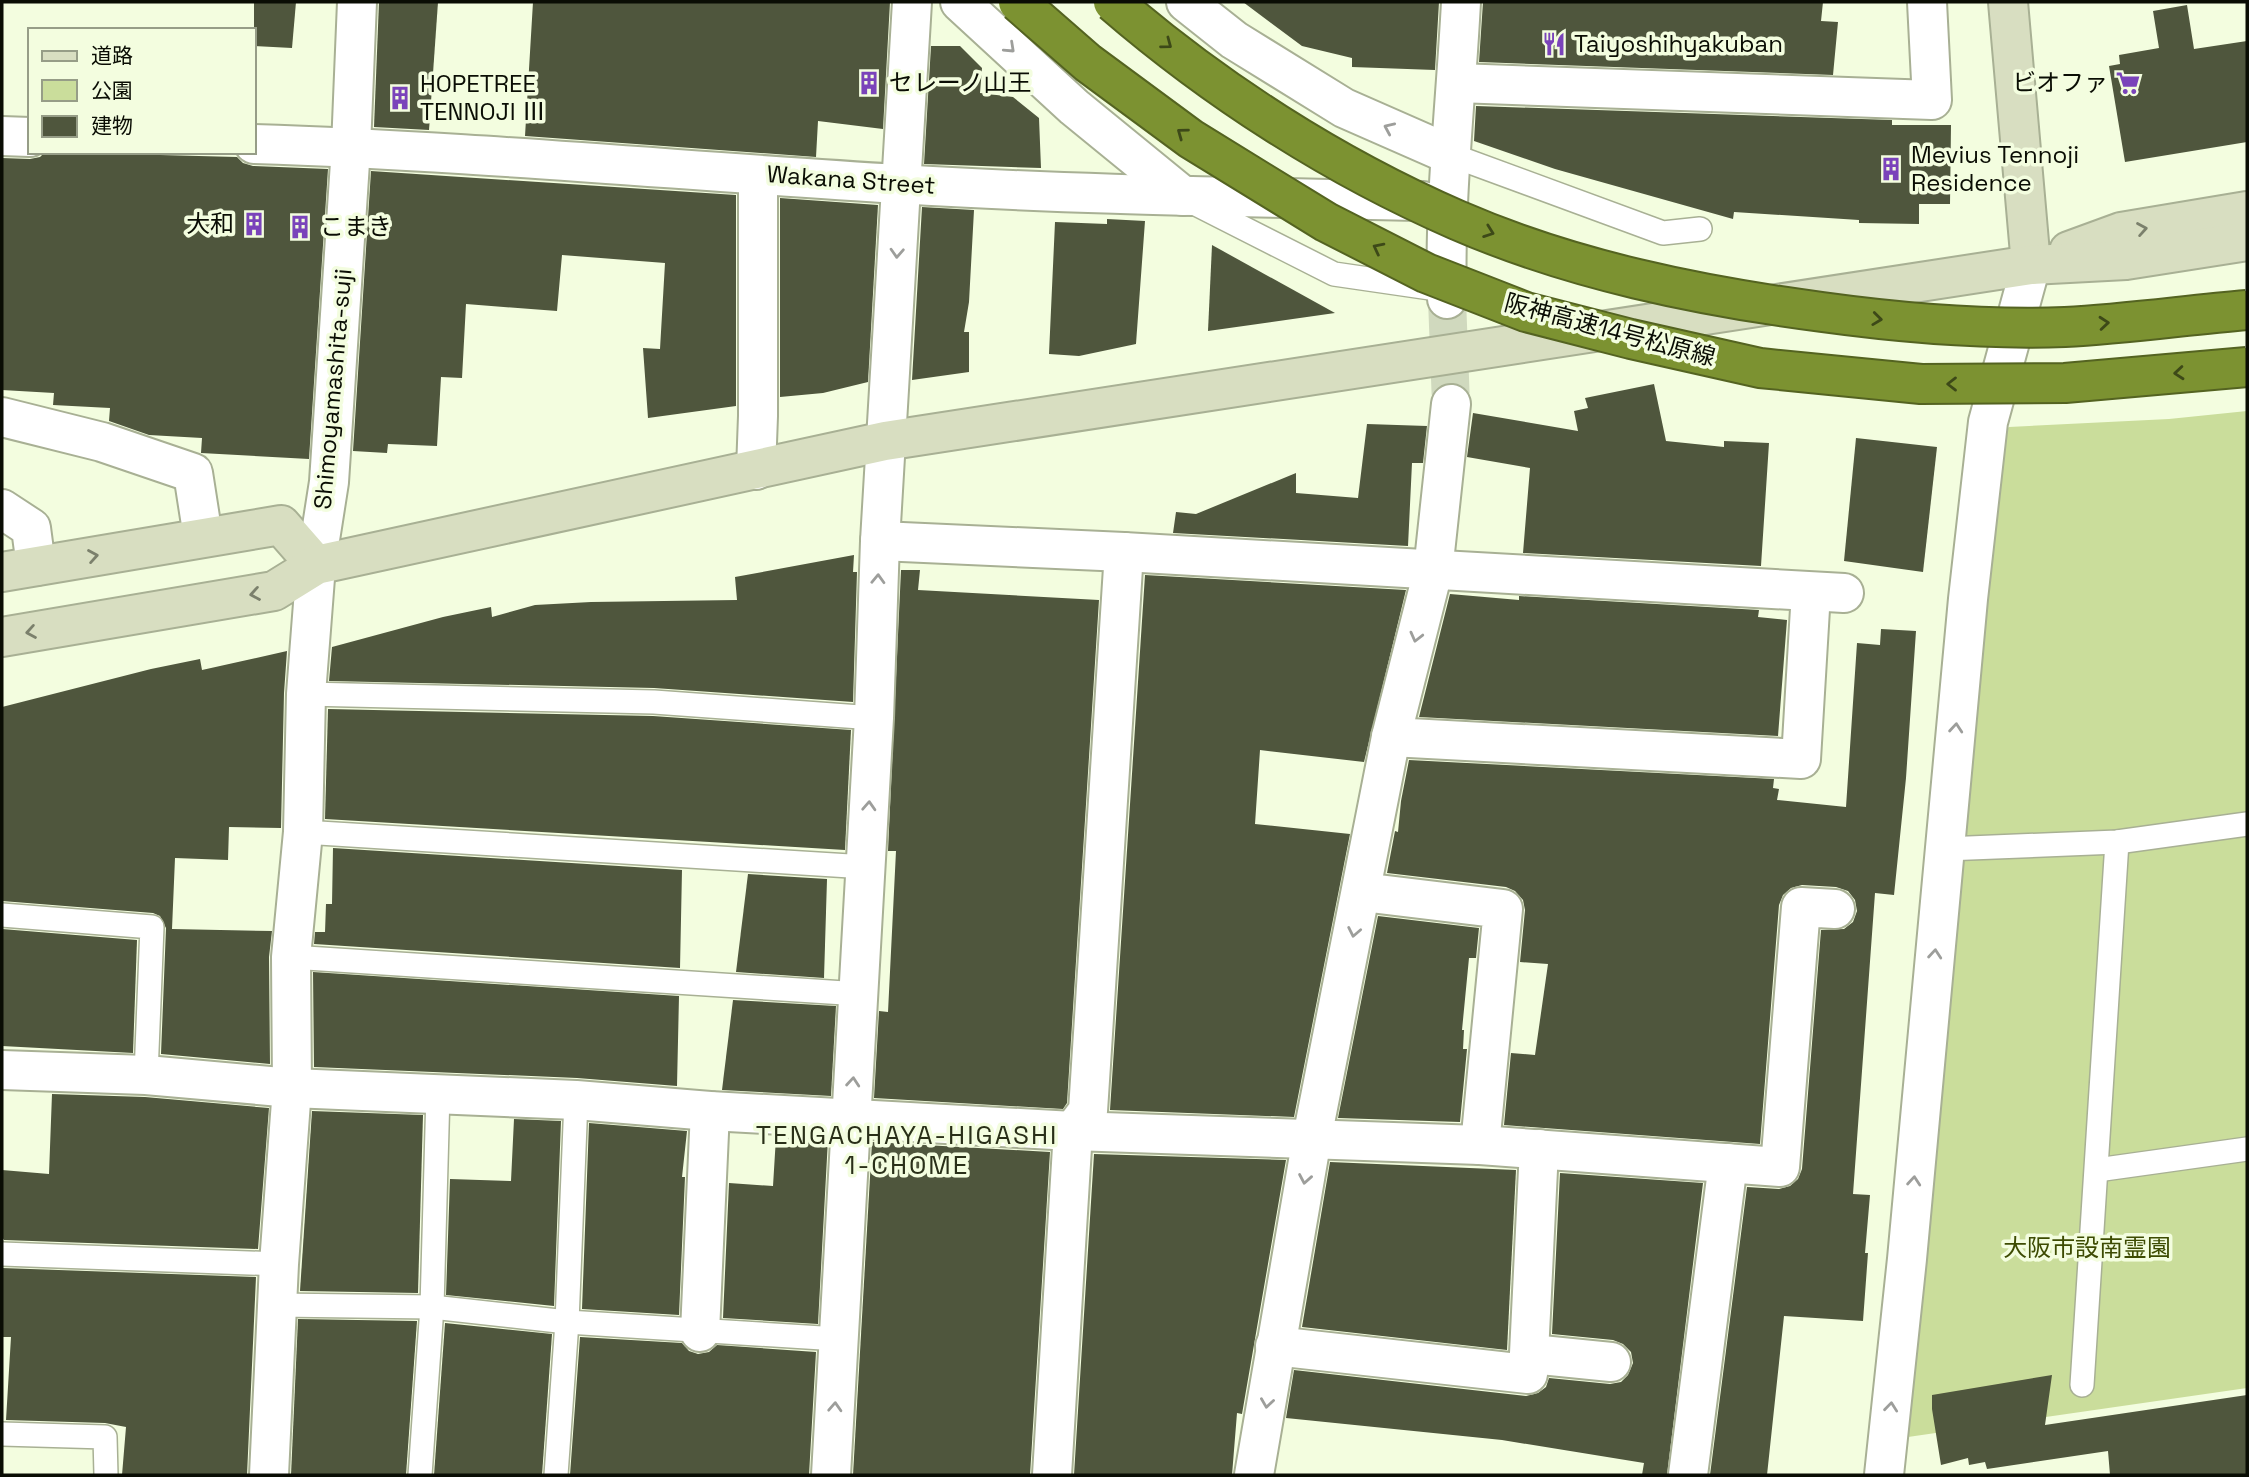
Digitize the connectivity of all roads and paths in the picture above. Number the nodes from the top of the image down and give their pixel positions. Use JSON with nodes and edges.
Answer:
{"nodes":[{"id":1,"x":357,"y":2,"type":"edge"},
{"id":2,"x":912,"y":2,"type":"edge"},
{"id":3,"x":960,"y":2,"type":"edge"},
{"id":4,"x":1018,"y":2,"type":"edge"},
{"id":5,"x":1113,"y":2,"type":"edge"},
{"id":6,"x":1186,"y":2,"type":"edge"},
{"id":7,"x":1461,"y":2,"type":"edge"},
{"id":8,"x":1927,"y":2,"type":"edge"},
{"id":9,"x":2008,"y":2,"type":"edge"},
{"id":10,"x":1457,"y":83,"type":"junction"},
{"id":11,"x":2,"y":136,"type":"edge"},
{"id":12,"x":28,"y":137,"type":"edge"},
{"id":13,"x":256,"y":144,"type":"edge"},
{"id":14,"x":351,"y":148,"type":"junction"},
{"id":15,"x":1451,"y":155,"type":"junction"},
{"id":16,"x":758,"y":175,"type":"junction"},
{"id":17,"x":901,"y":184,"type":"junction"},
{"id":18,"x":1183,"y":196,"type":"junction"},
{"id":19,"x":1449,"y":202,"type":"junction"},
{"id":20,"x":2247,"y":211,"type":"edge"},
{"id":21,"x":1700,"y":229,"type":"dead end"},
{"id":22,"x":2247,"y":241,"type":"edge"},
{"id":23,"x":2031,"y":265,"type":"junction"},
{"id":24,"x":1447,"y":294,"type":"joint"},
{"id":25,"x":2247,"y":310,"type":"edge"},
{"id":26,"x":2247,"y":367,"type":"edge"},
{"id":27,"x":1451,"y":404,"type":"tunnel mouth"},
{"id":28,"x":2,"y":417,"type":"edge"},
{"id":29,"x":886,"y":441,"type":"junction"},
{"id":30,"x":756,"y":470,"type":"junction"},
{"id":31,"x":2,"y":509,"type":"edge"},
{"id":32,"x":203,"y":537,"type":"junction"},
{"id":33,"x":880,"y":541,"type":"junction"},
{"id":34,"x":1124,"y":552,"type":"junction"},
{"id":35,"x":316,"y":565,"type":"junction"},
{"id":36,"x":19,"y":569,"type":"edge"},
{"id":37,"x":1433,"y":571,"type":"junction"},
{"id":38,"x":2,"y":636,"type":"edge"},
{"id":39,"x":306,"y":694,"type":"junction"},
{"id":40,"x":874,"y":718,"type":"junction"},
{"id":41,"x":1391,"y":737,"type":"junction"},
{"id":42,"x":2247,"y":824,"type":"edge"},
{"id":43,"x":303,"y":832,"type":"junction"},
{"id":44,"x":2117,"y":842,"type":"junction"},
{"id":45,"x":1945,"y":849,"type":"junction"},
{"id":46,"x":866,"y":867,"type":"junction"},
{"id":47,"x":1362,"y":892,"type":"junction"},
{"id":48,"x":1835,"y":909,"type":"dead end"},
{"id":49,"x":2,"y":915,"type":"edge"},
{"id":50,"x":291,"y":957,"type":"junction"},
{"id":51,"x":860,"y":994,"type":"junction"},
{"id":52,"x":2,"y":1070,"type":"edge"},
{"id":53,"x":146,"y":1075,"type":"junction"},
{"id":54,"x":292,"y":1088,"type":"junction"},
{"id":55,"x":438,"y":1093,"type":"junction"},
{"id":56,"x":576,"y":1100,"type":"junction"},
{"id":57,"x":710,"y":1111,"type":"junction"},
{"id":58,"x":850,"y":1119,"type":"junction"},
{"id":59,"x":1073,"y":1131,"type":"junction"},
{"id":60,"x":1312,"y":1138,"type":"junction"},
{"id":61,"x":1479,"y":1145,"type":"junction"},
{"id":62,"x":1539,"y":1149,"type":"junction"},
{"id":63,"x":2247,"y":1149,"type":"edge"},
{"id":64,"x":1728,"y":1163,"type":"junction"},
{"id":65,"x":2097,"y":1170,"type":"junction"},
{"id":66,"x":2,"y":1254,"type":"edge"},
{"id":67,"x":279,"y":1264,"type":"junction"},
{"id":68,"x":277,"y":1305,"type":"junction"},
{"id":69,"x":432,"y":1307,"type":"junction"},
{"id":70,"x":567,"y":1322,"type":"junction"},
{"id":71,"x":700,"y":1332,"type":"junction"},
{"id":72,"x":838,"y":1339,"type":"junction"},
{"id":73,"x":1275,"y":1346,"type":"junction"},
{"id":74,"x":1531,"y":1354,"type":"junction"},
{"id":75,"x":1611,"y":1362,"type":"dead end"},
{"id":76,"x":2082,"y":1385,"type":"dead end"},
{"id":77,"x":2,"y":1434,"type":"edge"},
{"id":78,"x":106,"y":1475,"type":"edge"},
{"id":79,"x":269,"y":1475,"type":"edge"},
{"id":80,"x":420,"y":1475,"type":"edge"},
{"id":81,"x":556,"y":1475,"type":"edge"},
{"id":82,"x":831,"y":1475,"type":"edge"},
{"id":83,"x":1052,"y":1475,"type":"edge"},
{"id":84,"x":1254,"y":1475,"type":"edge"},
{"id":85,"x":1688,"y":1475,"type":"edge"},
{"id":86,"x":1884,"y":1475,"type":"edge"}],
"edges":[{"from":1,"to":14,"type":"street","name":"Shimoyamashita-suji"},
{"from":2,"to":17,"type":"street"},
{"from":3,"to":18,"type":"street","one_way":true},
{"from":26,"to":4,"type":"highway","name":"阪神高速14号松原線","one_way":true,"bridge":true},
{"from":5,"to":25,"type":"highway","one_way":true,"bridge":true},
{"from":15,"to":6,"type":"street","one_way":true},
{"from":7,"to":10,"type":"street"},
{"from":8,"to":10,"type":"street"},
{"from":9,"to":23,"type":"street"},
{"from":10,"to":15,"type":"street"},
{"from":11,"to":12,"type":"street"},
{"from":13,"to":14,"type":"street","name":"Wakana Street"},
{"from":14,"to":16,"type":"street","name":"Wakana Street"},
{"from":14,"to":35,"type":"street","name":"Shimoyamashita-suji"},
{"from":15,"to":19,"type":"street"},
{"from":15,"to":21,"type":"lane"},
{"from":16,"to":17,"type":"street","name":"Wakana Street"},
{"from":16,"to":30,"type":"street"},
{"from":17,"to":18,"type":"street","name":"Wakana Street"},
{"from":17,"to":29,"type":"street","one_way":true},
{"from":18,"to":19,"type":"street","name":"Wakana Street"},
{"from":18,"to":24,"type":"lane"},
{"from":19,"to":24,"type":"street"},
{"from":23,"to":20,"type":"street","one_way":true},
{"from":22,"to":23,"type":"street"},
{"from":23,"to":29,"type":"street"},
{"from":45,"to":23,"type":"street","one_way":true},
{"from":27,"to":37,"type":"street"},
{"from":28,"to":32,"type":"street"},
{"from":29,"to":30,"type":"street"},
{"from":29,"to":33,"type":"street"},
{"from":30,"to":35,"type":"street"},
{"from":31,"to":36,"type":"street"},
{"from":32,"to":35,"type":"street"},
{"from":36,"to":32,"type":"street","one_way":true},
{"from":33,"to":34,"type":"street"},
{"from":40,"to":33,"type":"street","one_way":true},
{"from":34,"to":37,"type":"street"},
{"from":34,"to":59,"type":"street"},
{"from":35,"to":38,"type":"street","one_way":true},
{"from":35,"to":39,"type":"street","name":"Shimoyamashita-suji"},
{"from":37,"to":41,"type":"street","one_way":true},
{"from":37,"to":41,"type":"street"},
{"from":39,"to":40,"type":"lane"},
{"from":39,"to":43,"type":"street","name":"Shimoyamashita-suji"},
{"from":46,"to":40,"type":"street","one_way":true},
{"from":41,"to":47,"type":"street"},
{"from":42,"to":44,"type":"lane"},
{"from":43,"to":46,"type":"lane"},
{"from":43,"to":50,"type":"street","name":"Shimoyamashita-suji"},
{"from":44,"to":45,"type":"lane"},
{"from":44,"to":65,"type":"lane"},
{"from":86,"to":45,"type":"street","one_way":true},
{"from":46,"to":51,"type":"street"},
{"from":47,"to":60,"type":"street","one_way":true},
{"from":47,"to":61,"type":"street"},
{"from":48,"to":64,"type":"street"},
{"from":49,"to":53,"type":"lane"},
{"from":50,"to":51,"type":"lane"},
{"from":50,"to":54,"type":"street","name":"Shimoyamashita-suji"},
{"from":58,"to":51,"type":"street","one_way":true},
{"from":52,"to":53,"type":"street"},
{"from":53,"to":54,"type":"street"},
{"from":54,"to":55,"type":"street"},
{"from":54,"to":67,"type":"street","name":"Shimoyamashita-suji"},
{"from":55,"to":56,"type":"street"},
{"from":55,"to":69,"type":"lane"},
{"from":56,"to":57,"type":"street"},
{"from":56,"to":70,"type":"lane"},
{"from":57,"to":58,"type":"street"},
{"from":57,"to":71,"type":"street"},
{"from":58,"to":59,"type":"street"},
{"from":58,"to":72,"type":"street"},
{"from":59,"to":60,"type":"street"},
{"from":59,"to":83,"type":"street"},
{"from":60,"to":61,"type":"street"},
{"from":60,"to":73,"type":"street","one_way":true},
{"from":61,"to":62,"type":"street"},
{"from":62,"to":64,"type":"street"},
{"from":62,"to":74,"type":"street"},
{"from":63,"to":65,"type":"lane"},
{"from":64,"to":85,"type":"street"},
{"from":65,"to":76,"type":"lane"},
{"from":66,"to":67,"type":"lane"},
{"from":67,"to":68,"type":"street","name":"Shimoyamashita-suji"},
{"from":68,"to":69,"type":"lane"},
{"from":68,"to":79,"type":"street","name":"Shimoyamashita-suji"},
{"from":69,"to":70,"type":"lane"},
{"from":69,"to":80,"type":"lane"},
{"from":70,"to":71,"type":"lane"},
{"from":70,"to":81,"type":"lane"},
{"from":71,"to":72,"type":"lane"},
{"from":82,"to":72,"type":"street","one_way":true},
{"from":73,"to":74,"type":"street"},
{"from":73,"to":84,"type":"street","one_way":true},
{"from":74,"to":75,"type":"street"},
{"from":77,"to":78,"type":"lane"}]}
